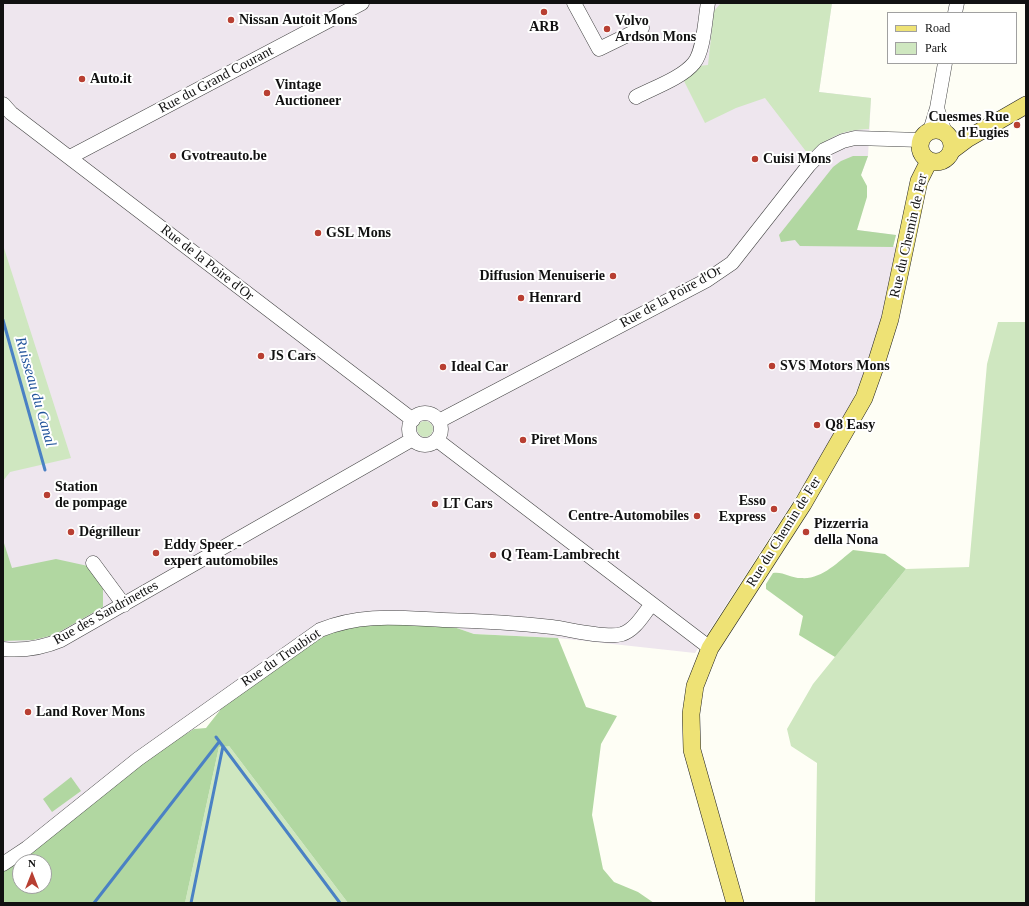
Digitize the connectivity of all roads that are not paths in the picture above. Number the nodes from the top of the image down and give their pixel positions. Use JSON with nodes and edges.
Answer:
{"nodes":[{"id":1,"x":362,"y":3,"type":"edge"},
{"id":2,"x":574,"y":3,"type":"edge"},
{"id":3,"x":708,"y":3,"type":"edge"},
{"id":4,"x":642,"y":28,"type":"dead end"},
{"id":5,"x":945,"y":64,"type":"edge"},
{"id":6,"x":636,"y":97,"type":"dead end"},
{"id":7,"x":3,"y":104,"type":"edge"},
{"id":8,"x":1026,"y":105,"type":"edge"},
{"id":9,"x":939,"y":143,"type":"junction"},
{"id":10,"x":70,"y":157,"type":"junction"},
{"id":11,"x":413,"y":420,"type":"junction"},
{"id":12,"x":439,"y":421,"type":"junction"},
{"id":13,"x":413,"y":439,"type":"junction"},
{"id":14,"x":437,"y":440,"type":"junction"},
{"id":15,"x":93,"y":563,"type":"dead end"},
{"id":16,"x":124,"y":604,"type":"junction"},
{"id":17,"x":651,"y":604,"type":"junction"},
{"id":18,"x":710,"y":648,"type":"junction"},
{"id":19,"x":3,"y":649,"type":"edge"},
{"id":20,"x":3,"y":864,"type":"edge"},
{"id":21,"x":735,"y":903,"type":"edge"}],
"edges":[{"from":1,"to":10,"type":"street","name":"Rue du Grand Courant"},
{"from":2,"to":4,"type":"street"},
{"from":3,"to":6,"type":"street"},
{"from":5,"to":9,"type":"street","name":"Rue du Chemin de Fer"},
{"from":7,"to":10,"type":"street","name":"Rue de la Poire d'Or"},
{"from":8,"to":9,"type":"main road"},
{"from":9,"to":12,"type":"street","name":"Rue de la Poire d'Or"},
{"from":9,"to":18,"type":"main road","name":"Rue du Chemin de Fer"},
{"from":10,"to":11,"type":"street","name":"Rue de la Poire d'Or"},
{"from":11,"to":12,"type":"street"},
{"from":11,"to":13,"type":"street"},
{"from":12,"to":14,"type":"street"},
{"from":13,"to":14,"type":"street"},
{"from":13,"to":16,"type":"street","name":"Rue des Sandrinettes"},
{"from":14,"to":17,"type":"street"},
{"from":15,"to":16,"type":"street"},
{"from":16,"to":19,"type":"street","name":"Rue des Sandrinettes"},
{"from":17,"to":18,"type":"street"},
{"from":17,"to":20,"type":"street","name":"Rue du Troubiot"},
{"from":18,"to":21,"type":"main road","name":"Rue du Chemin de Fer"}]}
